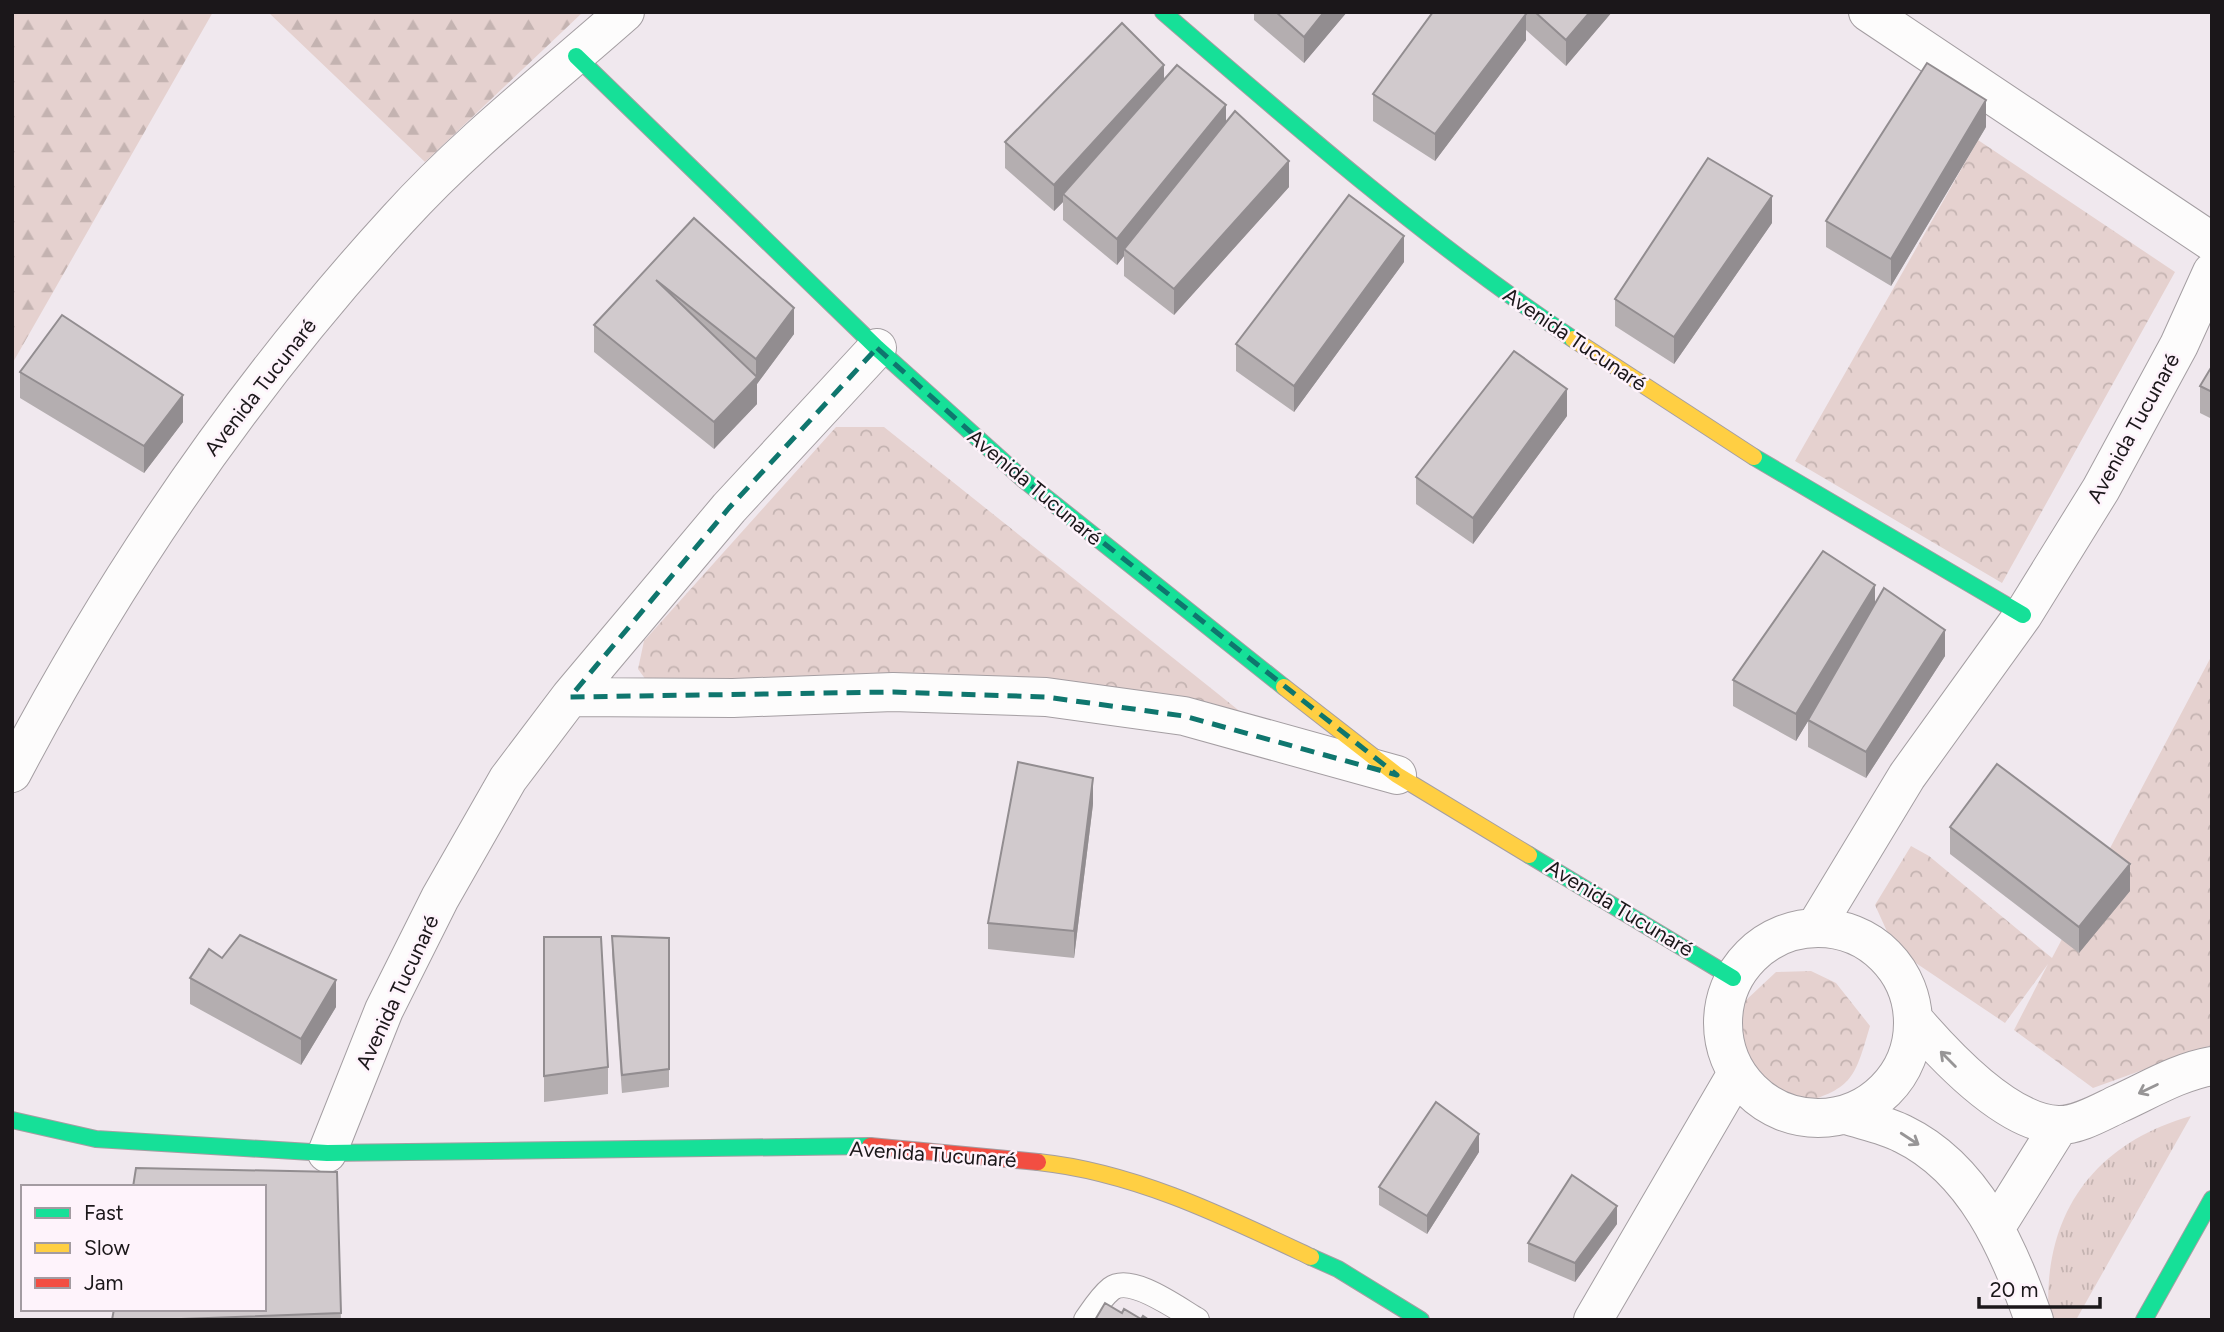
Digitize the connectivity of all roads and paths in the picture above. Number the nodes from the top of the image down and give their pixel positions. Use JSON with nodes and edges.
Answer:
{"nodes":[{"id":1,"x":625,"y":12,"type":"edge"},
{"id":2,"x":1163,"y":12,"type":"edge"},
{"id":3,"x":1867,"y":12,"type":"edge"},
{"id":4,"x":576,"y":56,"type":"junction"},
{"id":5,"x":2212,"y":242,"type":"edge"},
{"id":6,"x":2212,"y":272,"type":"edge"},
{"id":7,"x":877,"y":348,"type":"junction"},
{"id":8,"x":2023,"y":615,"type":"junction"},
{"id":9,"x":570,"y":697,"type":"junction"},
{"id":10,"x":12,"y":773,"type":"edge"},
{"id":11,"x":1397,"y":775,"type":"junction"},
{"id":12,"x":1815,"y":928,"type":"junction"},
{"id":13,"x":1733,"y":978,"type":"junction"},
{"id":14,"x":1914,"y":1020,"type":"junction"},
{"id":15,"x":2212,"y":1066,"type":"edge"},
{"id":16,"x":1737,"y":1073,"type":"junction"},
{"id":17,"x":1846,"y":1115,"type":"junction"},
{"id":18,"x":12,"y":1120,"type":"edge"},
{"id":19,"x":2059,"y":1126,"type":"junction"},
{"id":20,"x":327,"y":1153,"type":"junction"},
{"id":21,"x":2212,"y":1199,"type":"edge"},
{"id":22,"x":1996,"y":1227,"type":"junction"},
{"id":23,"x":1086,"y":1320,"type":"edge"},
{"id":24,"x":1197,"y":1320,"type":"edge"},
{"id":25,"x":1421,"y":1320,"type":"edge"},
{"id":26,"x":1593,"y":1320,"type":"edge"},
{"id":27,"x":2034,"y":1320,"type":"edge"},
{"id":28,"x":2144,"y":1320,"type":"edge"}],
"edges":[{"from":1,"to":4,"type":"street","name":"Avenida Tucunaré"},
{"from":2,"to":8,"type":"street","name":"Avenida Tucunaré"},
{"from":3,"to":5,"type":"street"},
{"from":4,"to":7,"type":"street","name":"Avenida Tucunaré"},
{"from":4,"to":10,"type":"street","name":"Avenida Tucunaré"},
{"from":6,"to":8,"type":"street","name":"Avenida Tucunaré"},
{"from":7,"to":9,"type":"street","name":"Avenida Tucunaré"},
{"from":7,"to":11,"type":"street","name":"Avenida Tucunaré"},
{"from":8,"to":12,"type":"street","name":"Avenida Tucunaré"},
{"from":9,"to":11,"type":"street","name":"Avenida Tucunaré"},
{"from":9,"to":20,"type":"street","name":"Avenida Tucunaré"},
{"from":11,"to":13,"type":"street","name":"Avenida Tucunaré"},
{"from":12,"to":13,"type":"street"},
{"from":12,"to":14,"type":"street"},
{"from":13,"to":16,"type":"street"},
{"from":14,"to":17,"type":"street"},
{"from":19,"to":14,"type":"street","one_way":true},
{"from":15,"to":19,"type":"street","one_way":true},
{"from":16,"to":17,"type":"street"},
{"from":16,"to":26,"type":"street"},
{"from":17,"to":22,"type":"street","one_way":true},
{"from":18,"to":20,"type":"street","name":"Avenida Tucunaré"},
{"from":19,"to":22,"type":"street"},
{"from":20,"to":25,"type":"street","name":"Avenida Tucunaré"},
{"from":21,"to":28,"type":"street"},
{"from":22,"to":27,"type":"street"},
{"from":23,"to":24,"type":"lane"}]}
